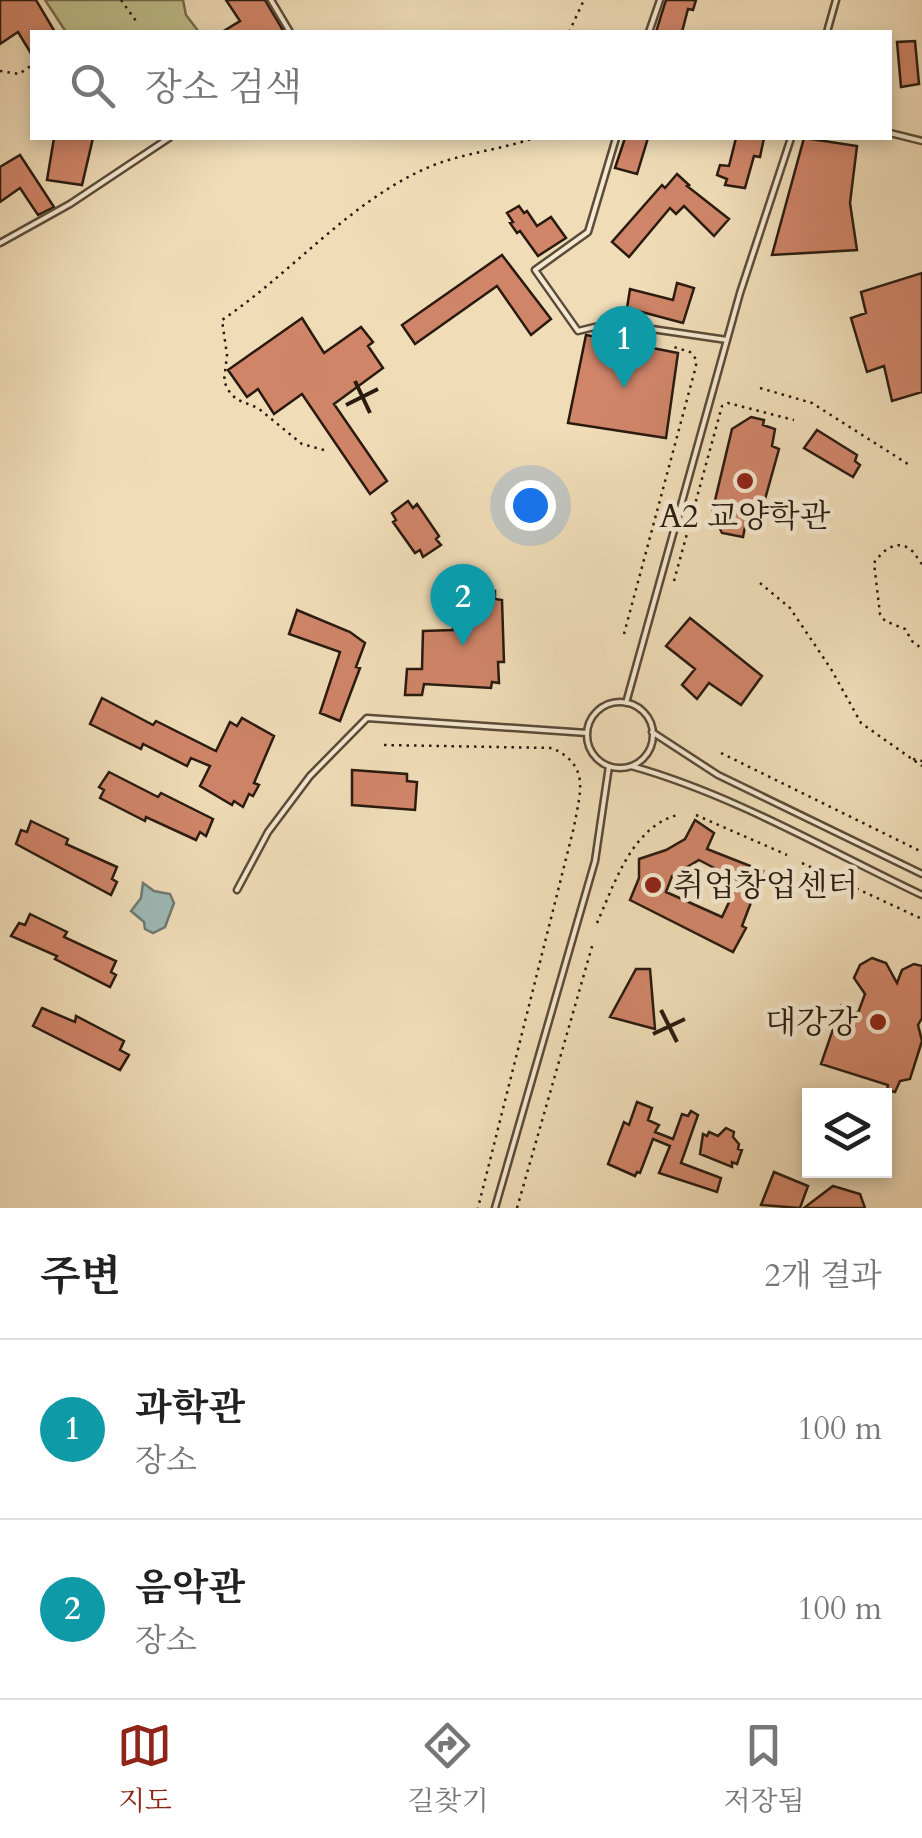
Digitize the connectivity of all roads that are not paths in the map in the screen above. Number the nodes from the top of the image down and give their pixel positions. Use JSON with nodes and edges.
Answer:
{"nodes":[{"id":1,"x":271,"y":0,"type":"edge"},
{"id":2,"x":660,"y":0,"type":"edge"},
{"id":3,"x":836,"y":0,"type":"edge"},
{"id":4,"x":289,"y":30,"type":"edge"},
{"id":5,"x":650,"y":30,"type":"edge"},
{"id":6,"x":828,"y":30,"type":"edge"},
{"id":7,"x":892,"y":134,"type":"edge"},
{"id":8,"x":165,"y":140,"type":"edge"},
{"id":9,"x":615,"y":140,"type":"edge"},
{"id":10,"x":790,"y":140,"type":"edge"},
{"id":11,"x":922,"y":141,"type":"edge"},
{"id":12,"x":0,"y":243,"type":"edge"},
{"id":13,"x":727,"y":340,"type":"junction"},
{"id":14,"x":626,"y":703,"type":"junction"},
{"id":15,"x":587,"y":732,"type":"junction"},
{"id":16,"x":652,"y":732,"type":"junction"},
{"id":17,"x":609,"y":766,"type":"junction"},
{"id":18,"x":631,"y":766,"type":"junction"},
{"id":19,"x":922,"y":874,"type":"edge"},
{"id":20,"x":237,"y":890,"type":"dead end"},
{"id":21,"x":922,"y":896,"type":"edge"},
{"id":22,"x":495,"y":1208,"type":"edge"}],
"edges":[{"from":1,"to":4,"type":"lane"},
{"from":2,"to":5,"type":"lane"},
{"from":3,"to":6,"type":"lane"},
{"from":7,"to":11,"type":"lane"},
{"from":8,"to":12,"type":"lane"},
{"from":9,"to":13,"type":"lane"},
{"from":10,"to":13,"type":"lane"},
{"from":13,"to":14,"type":"lane"},
{"from":14,"to":15,"type":"lane"},
{"from":14,"to":16,"type":"lane"},
{"from":15,"to":17,"type":"lane"},
{"from":15,"to":20,"type":"lane"},
{"from":16,"to":18,"type":"lane"},
{"from":16,"to":19,"type":"lane"},
{"from":17,"to":18,"type":"lane"},
{"from":17,"to":22,"type":"lane"},
{"from":18,"to":21,"type":"lane"}]}
